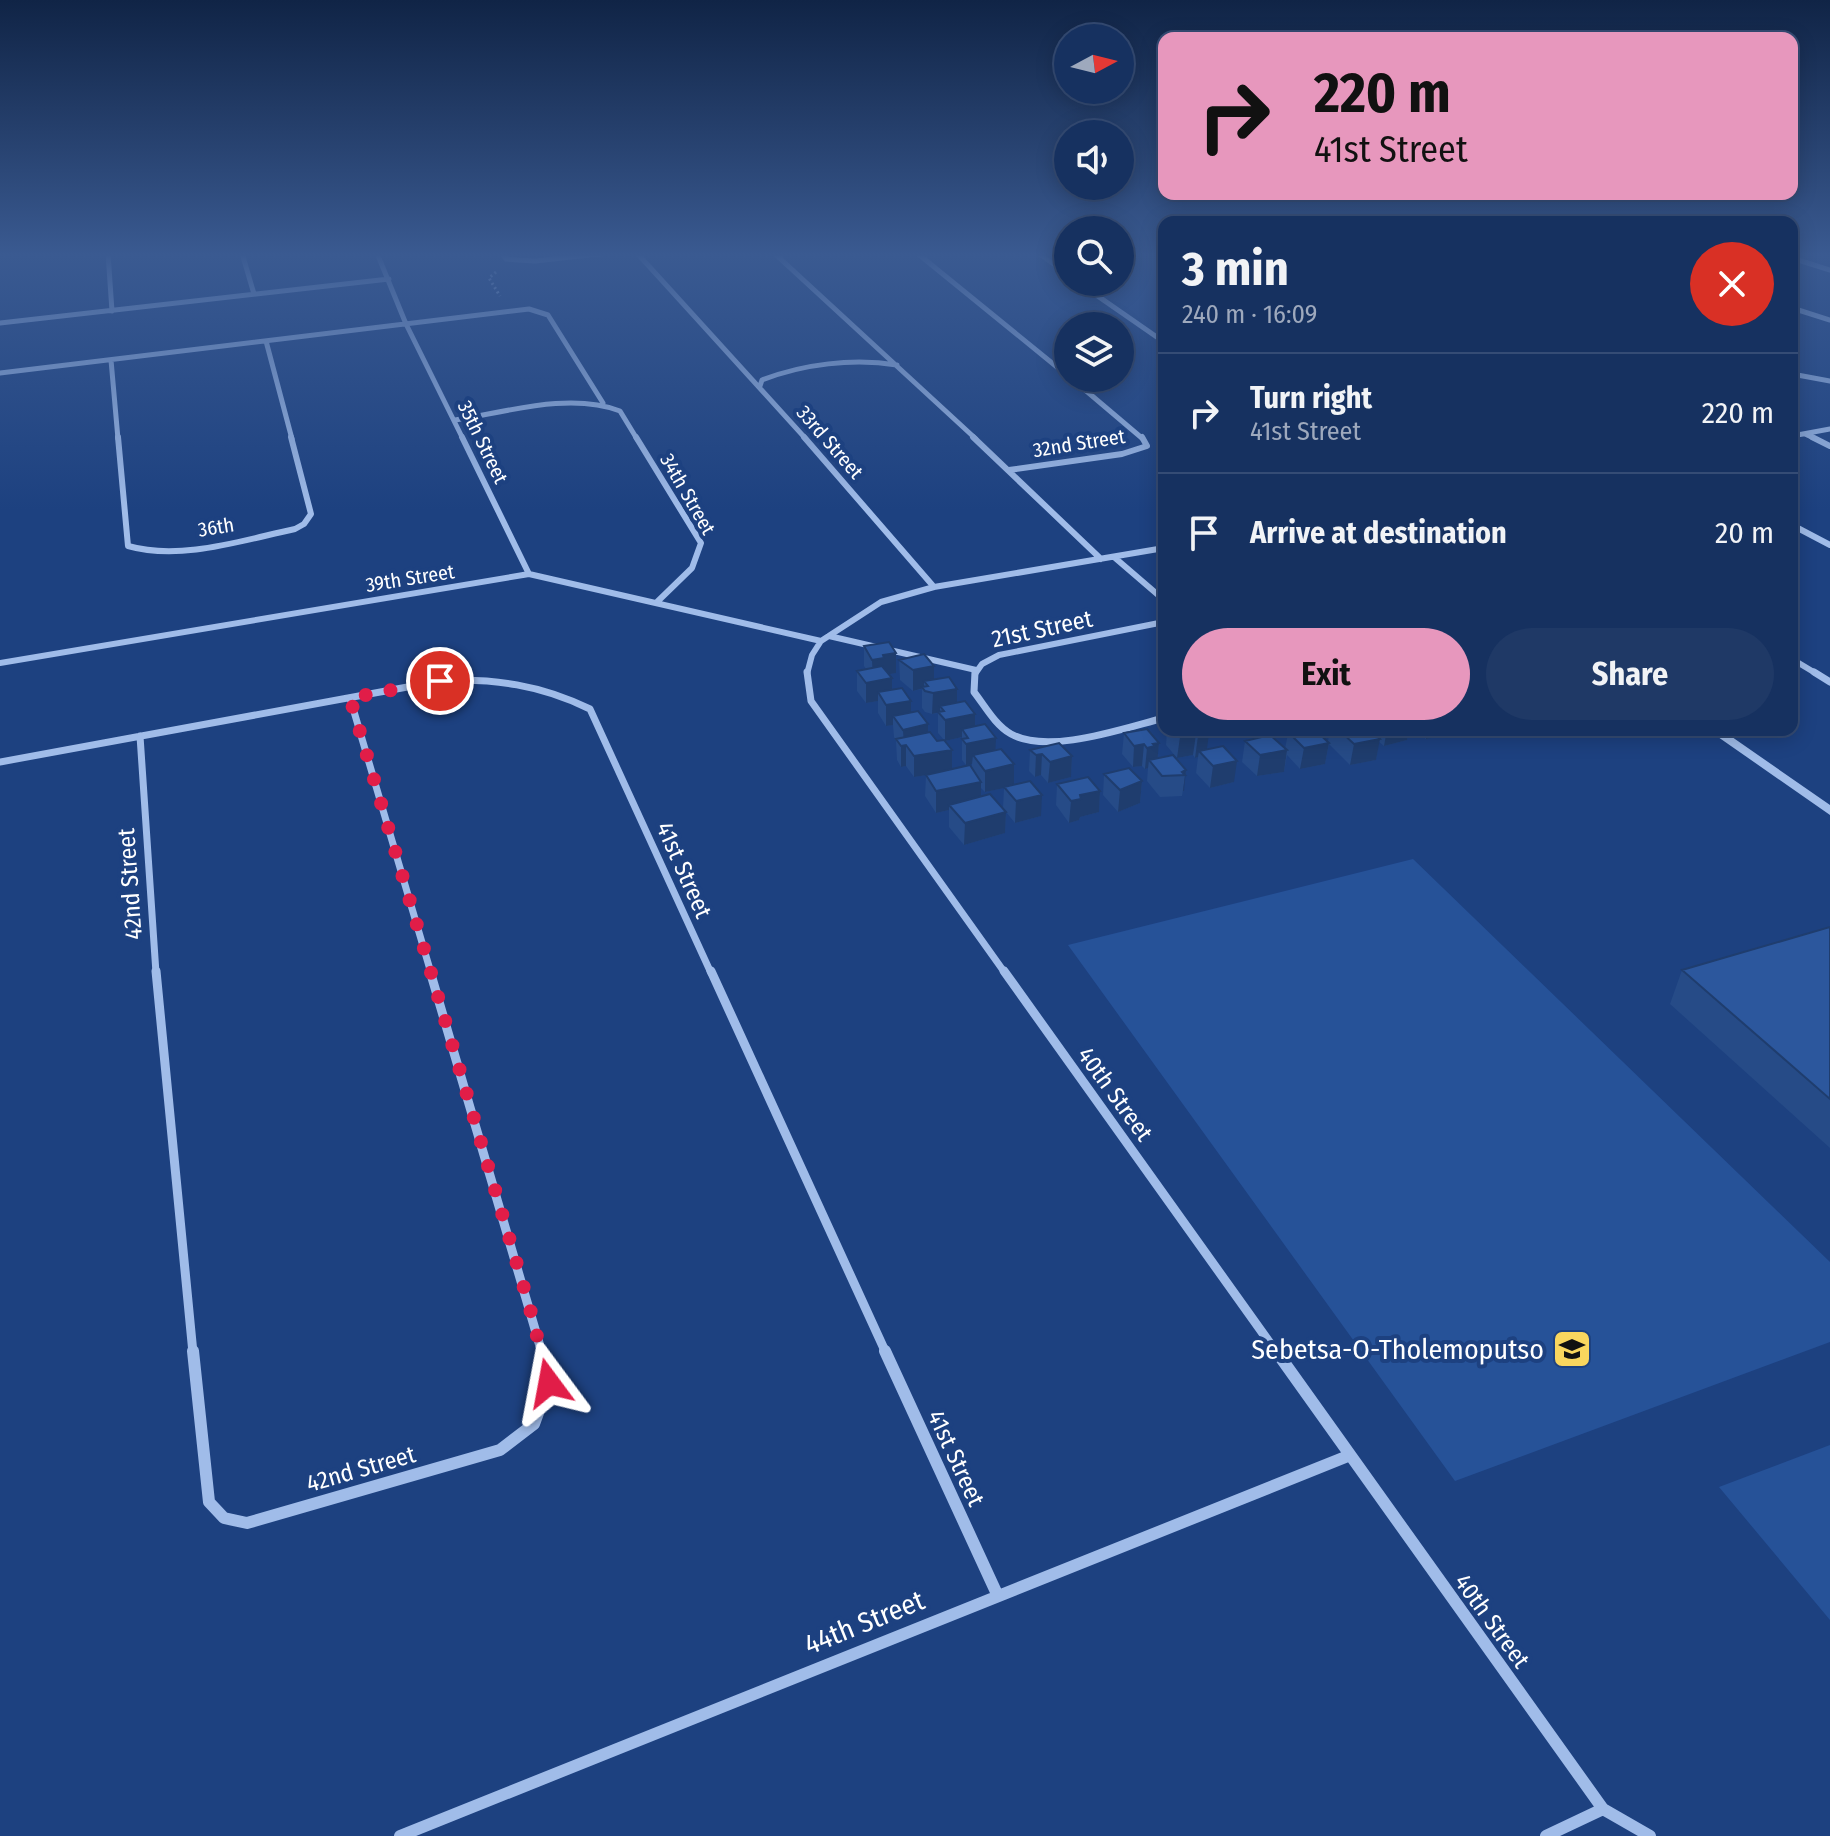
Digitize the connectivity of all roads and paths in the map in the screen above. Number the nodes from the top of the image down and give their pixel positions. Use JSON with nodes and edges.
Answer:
{"nodes":[{"id":1,"x":285,"y":339,"type":"edge"},
{"id":2,"x":413,"y":339,"type":"edge"},
{"id":3,"x":562,"y":339,"type":"edge"},
{"id":4,"x":716,"y":339,"type":"edge"},
{"id":5,"x":869,"y":339,"type":"edge"},
{"id":6,"x":1023,"y":339,"type":"edge"},
{"id":7,"x":266,"y":341,"type":"junction"},
{"id":8,"x":111,"y":360,"type":"junction"},
{"id":9,"x":1054,"y":364,"type":"edge"},
{"id":10,"x":898,"y":365,"type":"junction"},
{"id":11,"x":0,"y":373,"type":"edge"},
{"id":12,"x":1798,"y":375,"type":"edge"},
{"id":13,"x":1830,"y":381,"type":"edge"},
{"id":14,"x":760,"y":386,"type":"junction"},
{"id":15,"x":1088,"y":392,"type":"edge"},
{"id":16,"x":603,"y":403,"type":"junction"},
{"id":17,"x":455,"y":420,"type":"junction"},
{"id":18,"x":1830,"y":429,"type":"edge"},
{"id":19,"x":1805,"y":433,"type":"junction"},
{"id":20,"x":1798,"y":435,"type":"edge"},
{"id":21,"x":1830,"y":446,"type":"edge"},
{"id":22,"x":1009,"y":470,"type":"junction"},
{"id":23,"x":1798,"y":528,"type":"edge"},
{"id":24,"x":1830,"y":545,"type":"edge"},
{"id":25,"x":1158,"y":549,"type":"edge"},
{"id":26,"x":1114,"y":557,"type":"junction"},
{"id":27,"x":1101,"y":559,"type":"junction"},
{"id":28,"x":529,"y":574,"type":"junction"},
{"id":29,"x":934,"y":587,"type":"junction"},
{"id":30,"x":1158,"y":595,"type":"edge"},
{"id":31,"x":657,"y":602,"type":"junction"},
{"id":32,"x":1158,"y":623,"type":"edge"},
{"id":33,"x":825,"y":638,"type":"junction"},
{"id":34,"x":0,"y":663,"type":"edge"},
{"id":35,"x":1798,"y":663,"type":"edge"},
{"id":36,"x":976,"y":670,"type":"junction"},
{"id":37,"x":1830,"y":682,"type":"edge"},
{"id":38,"x":350,"y":698,"type":"junction"},
{"id":39,"x":1158,"y":719,"type":"edge"},
{"id":40,"x":140,"y":736,"type":"junction"},
{"id":41,"x":1723,"y":736,"type":"edge"},
{"id":42,"x":0,"y":762,"type":"edge"},
{"id":43,"x":1830,"y":811,"type":"edge"},
{"id":44,"x":1348,"y":1456,"type":"junction"},
{"id":45,"x":997,"y":1594,"type":"junction"},
{"id":46,"x":1603,"y":1809,"type":"junction"},
{"id":47,"x":400,"y":1836,"type":"edge"},
{"id":48,"x":1546,"y":1836,"type":"edge"},
{"id":49,"x":1650,"y":1836,"type":"edge"}],
"edges":[{"from":1,"to":7,"type":"street"},
{"from":2,"to":17,"type":"street","name":"35th Street"},
{"from":3,"to":16,"type":"street","name":"34th Street"},
{"from":4,"to":14,"type":"street"},
{"from":5,"to":10,"type":"street"},
{"from":6,"to":9,"type":"street","name":"32nd Street"},
{"from":7,"to":8,"type":"street"},
{"from":7,"to":8,"type":"street","name":"36th"},
{"from":8,"to":11,"type":"street"},
{"from":10,"to":14,"type":"street","name":"33rd Street"},
{"from":10,"to":22,"type":"street"},
{"from":12,"to":13,"type":"street"},
{"from":14,"to":29,"type":"street","name":"33rd Street"},
{"from":15,"to":22,"type":"street","name":"32nd Street"},
{"from":16,"to":17,"type":"street"},
{"from":16,"to":31,"type":"street","name":"34th Street"},
{"from":17,"to":28,"type":"street","name":"35th Street"},
{"from":18,"to":19,"type":"street"},
{"from":19,"to":20,"type":"street"},
{"from":19,"to":21,"type":"street"},
{"from":22,"to":27,"type":"street"},
{"from":23,"to":24,"type":"street"},
{"from":25,"to":26,"type":"street"},
{"from":26,"to":27,"type":"street"},
{"from":26,"to":30,"type":"street"},
{"from":27,"to":29,"type":"street"},
{"from":28,"to":31,"type":"street","name":"39th Street"},
{"from":28,"to":34,"type":"street","name":"39th Street"},
{"from":29,"to":33,"type":"street"},
{"from":31,"to":33,"type":"street","name":"39th Street"},
{"from":32,"to":36,"type":"street","name":"21st Street"},
{"from":33,"to":36,"type":"street","name":"39th Street"},
{"from":33,"to":44,"type":"street","name":"40th Street"},
{"from":35,"to":37,"type":"street"},
{"from":36,"to":39,"type":"street","name":"21st Street"},
{"from":38,"to":40,"type":"street","name":"41st Street"},
{"from":38,"to":40,"type":"street","name":"42nd Street"},
{"from":38,"to":45,"type":"street","name":"41st Street"},
{"from":40,"to":42,"type":"street","name":"41st Street"},
{"from":41,"to":43,"type":"street"},
{"from":44,"to":45,"type":"street","name":"44th Street"},
{"from":44,"to":46,"type":"street","name":"40th Street"},
{"from":45,"to":47,"type":"street","name":"44th Street"},
{"from":46,"to":48,"type":"street"},
{"from":46,"to":49,"type":"street","name":"40th Street"}]}
